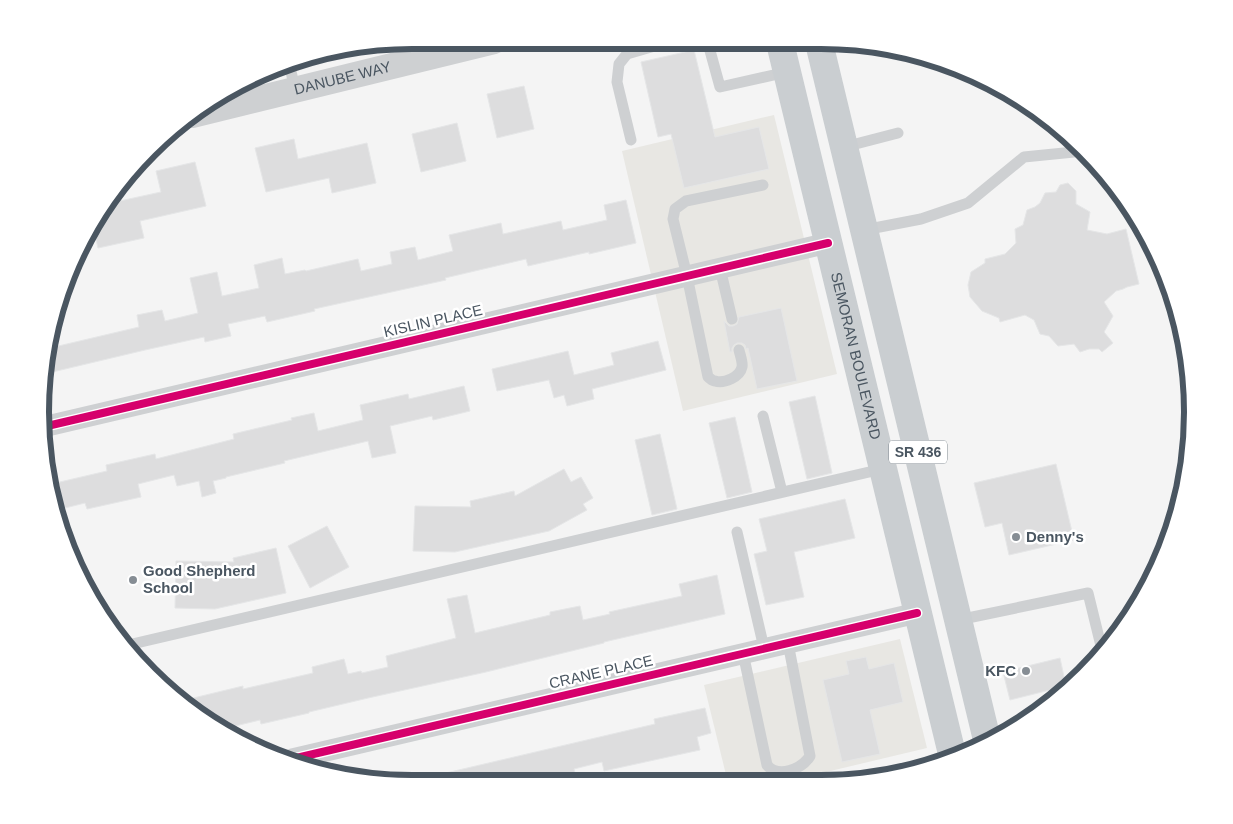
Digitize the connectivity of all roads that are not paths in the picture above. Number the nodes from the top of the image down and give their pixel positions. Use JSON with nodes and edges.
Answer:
{"nodes":[{"id":1,"x":462,"y":49,"type":"edge"},
{"id":2,"x":634,"y":49,"type":"edge"},
{"id":3,"x":710,"y":49,"type":"edge"},
{"id":4,"x":781,"y":49,"type":"edge"},
{"id":5,"x":820,"y":49,"type":"edge"},
{"id":6,"x":291,"y":70,"type":"edge"},
{"id":7,"x":787,"y":72,"type":"junction"},
{"id":8,"x":295,"y":90,"type":"junction"},
{"id":9,"x":209,"y":111,"type":"edge"},
{"id":10,"x":898,"y":133,"type":"dead end"},
{"id":11,"x":631,"y":140,"type":"dead end"},
{"id":12,"x":844,"y":147,"type":"junction"},
{"id":13,"x":1075,"y":152,"type":"edge"},
{"id":14,"x":762,"y":184,"type":"dead end"},
{"id":15,"x":864,"y":230,"type":"junction"},
{"id":16,"x":828,"y":243,"type":"junction"},
{"id":17,"x":720,"y":268,"type":"junction"},
{"id":18,"x":687,"y":276,"type":"junction"},
{"id":19,"x":732,"y":319,"type":"dead end"},
{"id":20,"x":739,"y":350,"type":"dead end"},
{"id":21,"x":763,"y":416,"type":"dead end"},
{"id":22,"x":50,"y":425,"type":"edge"},
{"id":23,"x":882,"y":469,"type":"junction"},
{"id":24,"x":782,"y":492,"type":"junction"},
{"id":25,"x":737,"y":532,"type":"dead end"},
{"id":26,"x":917,"y":613,"type":"junction"},
{"id":27,"x":958,"y":620,"type":"junction"},
{"id":28,"x":788,"y":643,"type":"junction"},
{"id":29,"x":133,"y":644,"type":"edge"},
{"id":30,"x":1100,"y":644,"type":"edge"},
{"id":31,"x":764,"y":648,"type":"junction"},
{"id":32,"x":743,"y":653,"type":"junction"},
{"id":33,"x":986,"y":736,"type":"edge"},
{"id":34,"x":951,"y":751,"type":"edge"},
{"id":35,"x":299,"y":757,"type":"edge"}],
"edges":[{"from":1,"to":8,"type":"street","name":"DANUBE WAY"},
{"from":2,"to":11,"type":"lane"},
{"from":3,"to":7,"type":"lane"},
{"from":4,"to":7,"type":"main road","name":"SEMORAN BOULEVARD","number":"SR 436"},
{"from":5,"to":12,"type":"main road","number":"SR 436"},
{"from":6,"to":8,"type":"lane"},
{"from":7,"to":16,"type":"main road","name":"SEMORAN BOULEVARD","number":"SR 436"},
{"from":8,"to":9,"type":"street","name":"DANUBE WAY"},
{"from":10,"to":12,"type":"lane"},
{"from":12,"to":15,"type":"main road","number":"SR 436"},
{"from":13,"to":15,"type":"lane"},
{"from":14,"to":18,"type":"lane"},
{"from":15,"to":27,"type":"main road","number":"SR 436"},
{"from":16,"to":17,"type":"street","name":"KISLIN PLACE"},
{"from":16,"to":23,"type":"main road","name":"SEMORAN BOULEVARD","number":"SR 436"},
{"from":17,"to":18,"type":"street","name":"KISLIN PLACE"},
{"from":17,"to":19,"type":"lane"},
{"from":18,"to":20,"type":"lane"},
{"from":18,"to":22,"type":"street","name":"KISLIN PLACE"},
{"from":21,"to":24,"type":"lane"},
{"from":23,"to":24,"type":"lane"},
{"from":23,"to":26,"type":"main road","name":"SEMORAN BOULEVARD","number":"SR 436"},
{"from":24,"to":29,"type":"lane"},
{"from":25,"to":31,"type":"lane"},
{"from":26,"to":28,"type":"street","name":"CRANE PLACE"},
{"from":26,"to":34,"type":"main road","name":"SEMORAN BOULEVARD","number":"SR 436"},
{"from":27,"to":30,"type":"lane"},
{"from":27,"to":33,"type":"main road","number":"SR 436"},
{"from":28,"to":31,"type":"street","name":"CRANE PLACE"},
{"from":28,"to":32,"type":"lane"},
{"from":31,"to":32,"type":"street","name":"CRANE PLACE"},
{"from":32,"to":35,"type":"street","name":"CRANE PLACE"}]}
